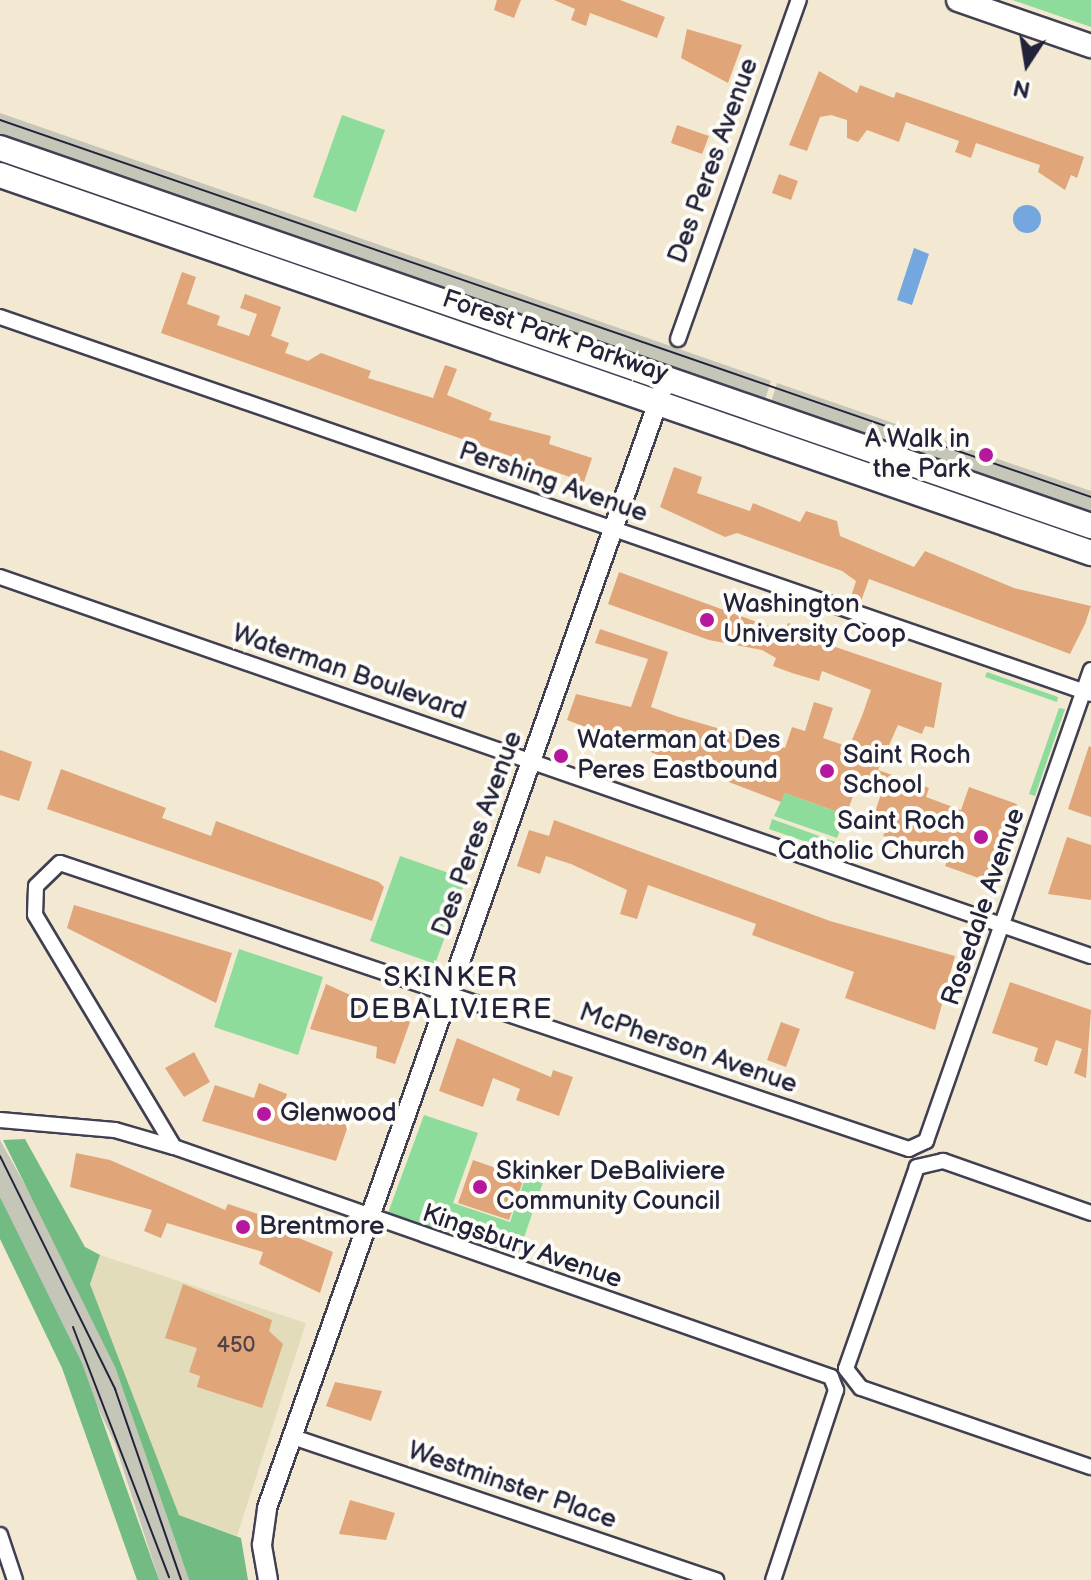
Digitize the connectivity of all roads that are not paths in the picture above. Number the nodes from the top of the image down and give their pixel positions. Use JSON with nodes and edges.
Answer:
{"nodes":[{"id":1,"x":799,"y":0,"type":"edge"},
{"id":2,"x":958,"y":0,"type":"edge"},
{"id":3,"x":1091,"y":46,"type":"edge"},
{"id":4,"x":0,"y":148,"type":"edge"},
{"id":5,"x":0,"y":175,"type":"edge"},
{"id":6,"x":0,"y":317,"type":"edge"},
{"id":7,"x":678,"y":339,"type":"dead end"},
{"id":8,"x":666,"y":379,"type":"junction"},
{"id":9,"x":658,"y":403,"type":"junction"},
{"id":10,"x":1091,"y":526,"type":"edge"},
{"id":11,"x":613,"y":529,"type":"junction"},
{"id":12,"x":1091,"y":553,"type":"edge"},
{"id":13,"x":0,"y":577,"type":"edge"},
{"id":14,"x":1091,"y":670,"type":"edge"},
{"id":15,"x":1087,"y":693,"type":"edge"},
{"id":16,"x":531,"y":762,"type":"junction"},
{"id":17,"x":1004,"y":926,"type":"junction"},
{"id":18,"x":1091,"y":956,"type":"edge"},
{"id":19,"x":449,"y":992,"type":"junction"},
{"id":20,"x":0,"y":1120,"type":"edge"},
{"id":21,"x":174,"y":1147,"type":"junction"},
{"id":22,"x":909,"y":1149,"type":"joint"},
{"id":23,"x":1091,"y":1213,"type":"edge"},
{"id":24,"x":369,"y":1220,"type":"junction"},
{"id":25,"x":293,"y":1437,"type":"junction"},
{"id":26,"x":1091,"y":1467,"type":"edge"},
{"id":27,"x":0,"y":1535,"type":"edge"},
{"id":28,"x":15,"y":1580,"type":"edge"},
{"id":29,"x":268,"y":1580,"type":"edge"},
{"id":30,"x":716,"y":1580,"type":"edge"},
{"id":31,"x":773,"y":1580,"type":"edge"}],
"edges":[{"from":1,"to":7,"type":"street","name":"Des Peres Avenue"},
{"from":2,"to":3,"type":"main road"},
{"from":4,"to":8,"type":"main road","name":"Forest Park Parkway"},
{"from":5,"to":9,"type":"main road","name":"Forest Park Parkway"},
{"from":6,"to":11,"type":"street","name":"Pershing Avenue"},
{"from":8,"to":9,"type":"street","name":"Des Peres Avenue"},
{"from":8,"to":10,"type":"main road","name":"Forest Park Parkway"},
{"from":9,"to":11,"type":"street","name":"Des Peres Avenue"},
{"from":9,"to":12,"type":"main road","name":"Forest Park Parkway"},
{"from":11,"to":15,"type":"street","name":"Pershing Avenue"},
{"from":11,"to":16,"type":"street","name":"Des Peres Avenue"},
{"from":13,"to":16,"type":"street","name":"Waterman Boulevard"},
{"from":14,"to":15,"type":"street","name":"Rosedale Avenue"},
{"from":15,"to":17,"type":"street","name":"Rosedale Avenue"},
{"from":16,"to":17,"type":"street","name":"Waterman Boulevard"},
{"from":16,"to":19,"type":"street","name":"Des Peres Avenue"},
{"from":17,"to":18,"type":"street","name":"Waterman Boulevard"},
{"from":17,"to":22,"type":"street","name":"Rosedale Avenue"},
{"from":19,"to":21,"type":"street","name":"McPherson Avenue"},
{"from":19,"to":22,"type":"street","name":"McPherson Avenue"},
{"from":19,"to":24,"type":"street","name":"Des Peres Avenue"},
{"from":20,"to":21,"type":"street","name":"Kingsbury Avenue"},
{"from":21,"to":24,"type":"street","name":"Kingsbury Avenue"},
{"from":23,"to":26,"type":"street"},
{"from":24,"to":25,"type":"street","name":"Des Peres Avenue"},
{"from":24,"to":31,"type":"street","name":"Kingsbury Avenue"},
{"from":25,"to":29,"type":"street","name":"Des Peres Avenue"},
{"from":25,"to":30,"type":"street","name":"Westminster Place"},
{"from":27,"to":28,"type":"street"}]}
